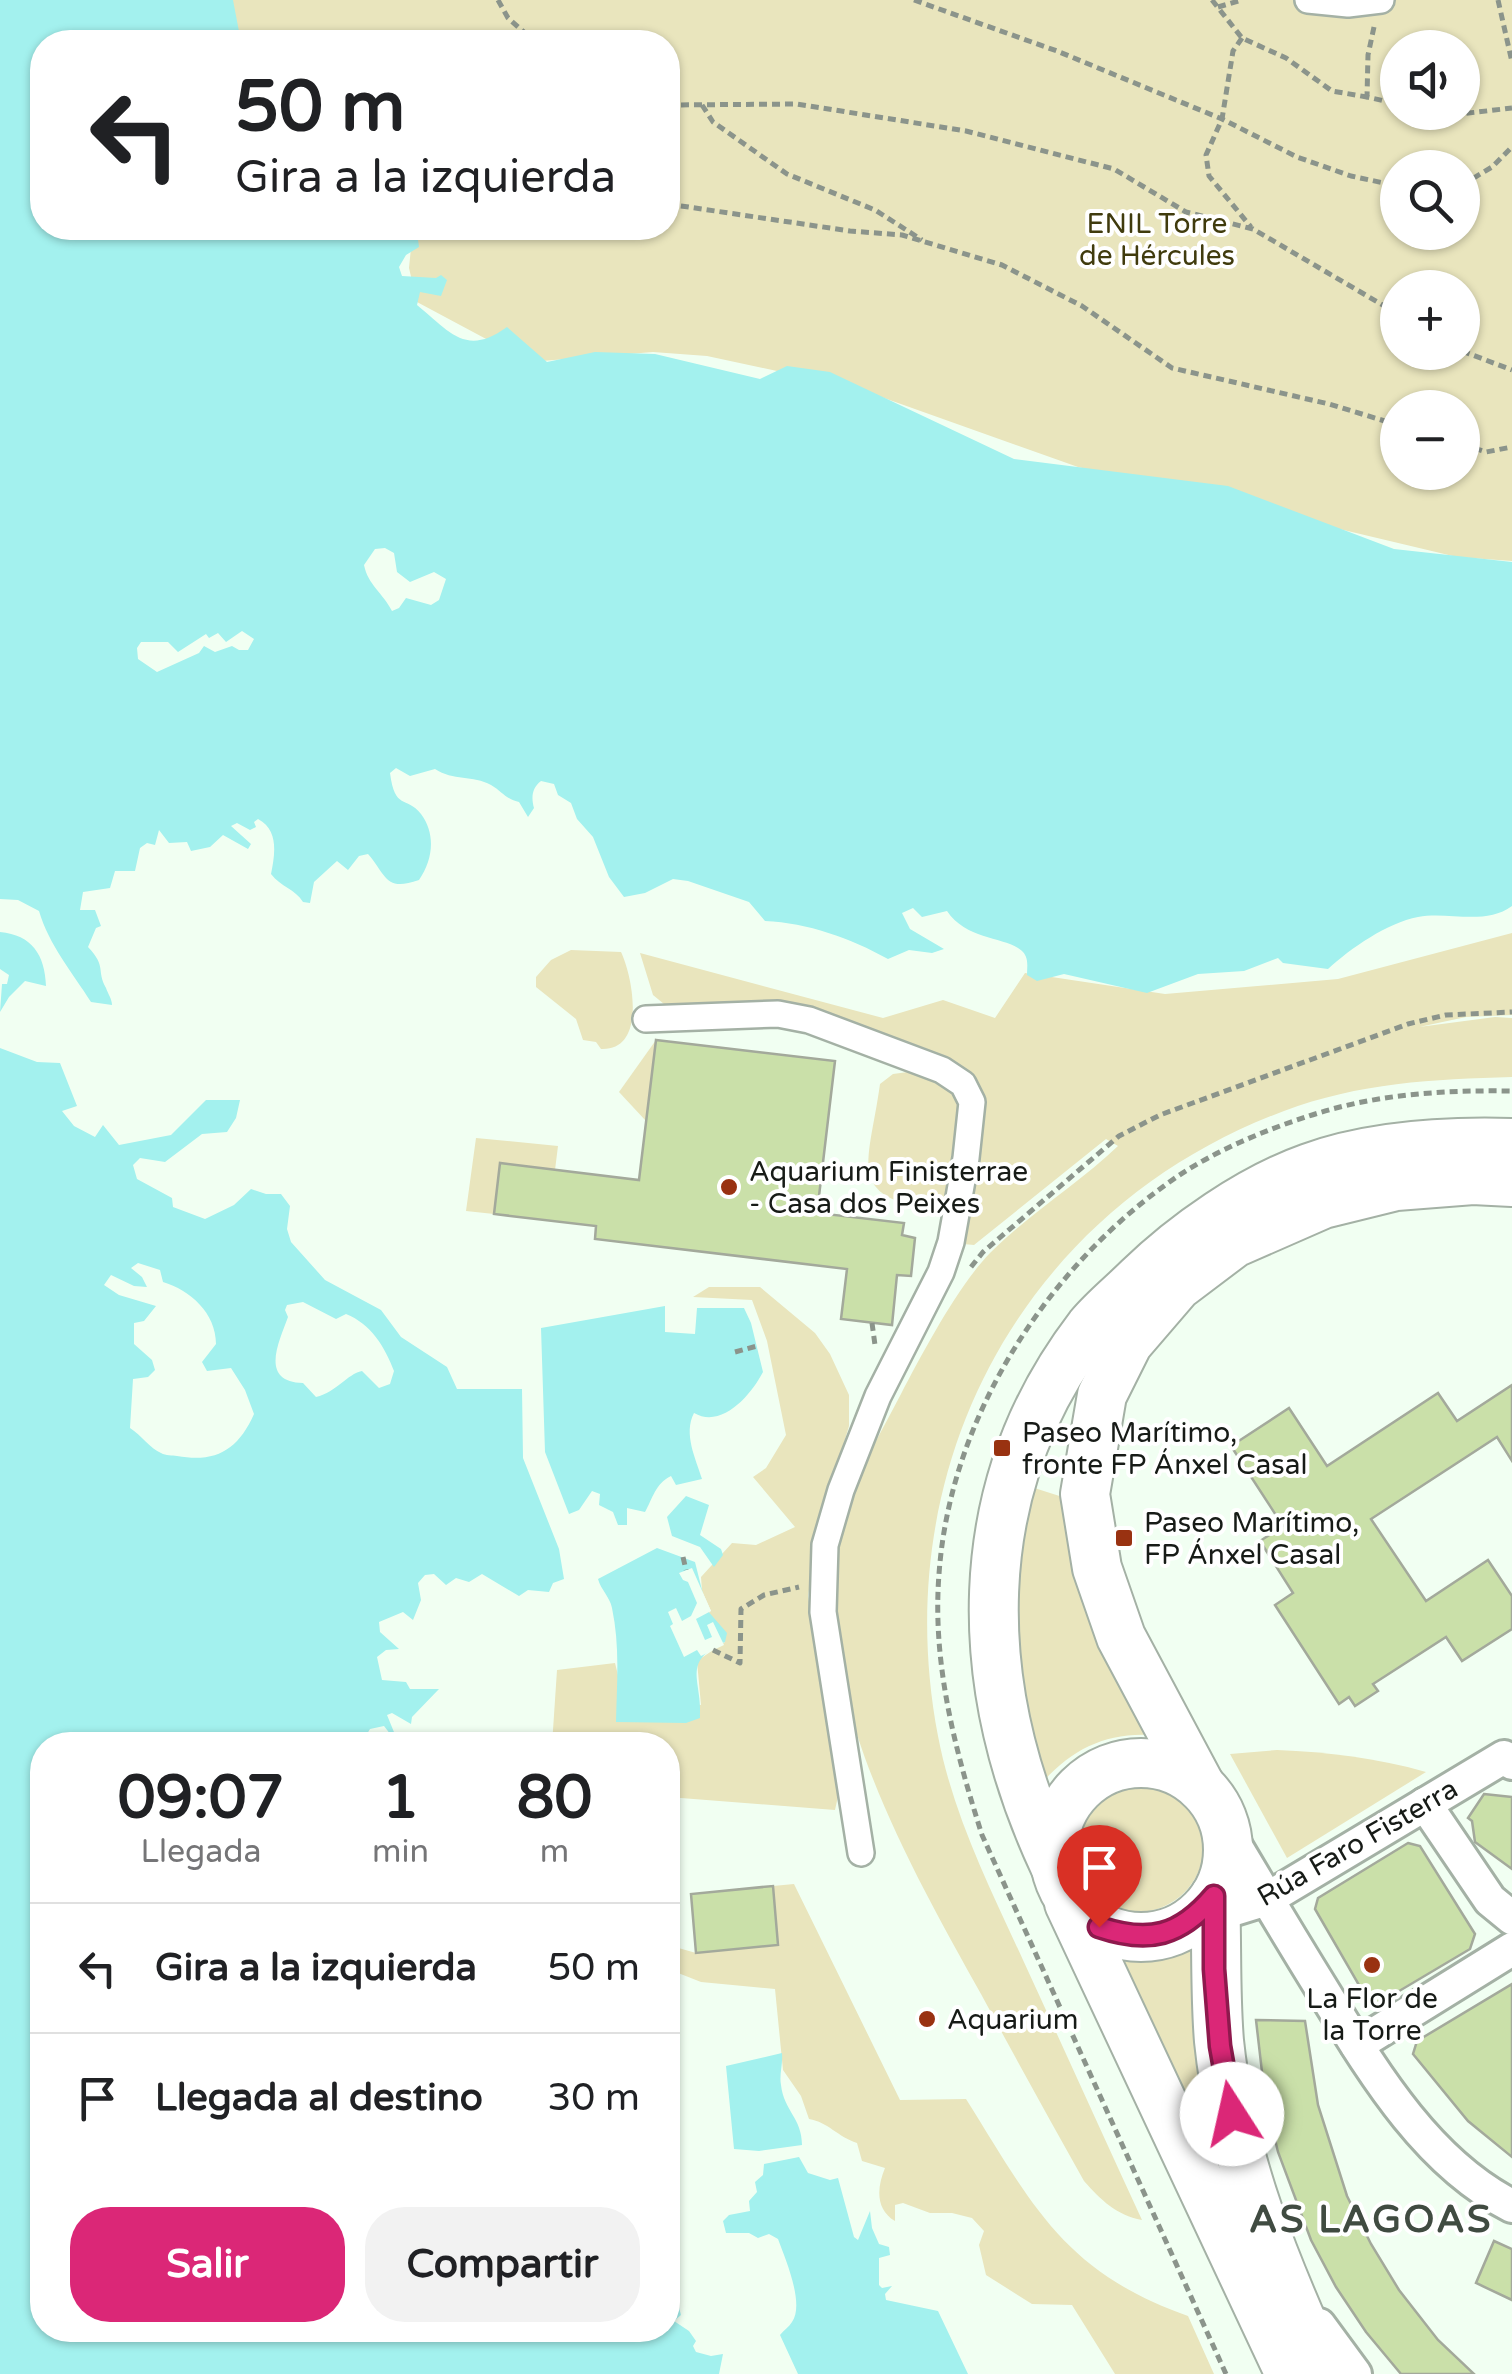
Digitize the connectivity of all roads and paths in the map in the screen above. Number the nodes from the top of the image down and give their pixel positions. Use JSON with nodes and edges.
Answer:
{"nodes":[{"id":1,"x":498,"y":0,"type":"edge"},
{"id":2,"x":914,"y":0,"type":"edge"},
{"id":3,"x":1212,"y":0,"type":"edge"},
{"id":4,"x":1242,"y":0,"type":"edge"},
{"id":5,"x":1308,"y":0,"type":"edge"},
{"id":6,"x":1380,"y":0,"type":"edge"},
{"id":7,"x":1498,"y":0,"type":"edge"},
{"id":8,"x":1218,"y":7,"type":"junction"},
{"id":9,"x":522,"y":30,"type":"edge"},
{"id":10,"x":1242,"y":38,"type":"junction"},
{"id":11,"x":1512,"y":62,"type":"edge"},
{"id":12,"x":1366,"y":97,"type":"junction"},
{"id":13,"x":1380,"y":100,"type":"edge"},
{"id":14,"x":680,"y":105,"type":"edge"},
{"id":15,"x":702,"y":105,"type":"junction"},
{"id":16,"x":1512,"y":108,"type":"edge"},
{"id":17,"x":1480,"y":112,"type":"edge"},
{"id":18,"x":1222,"y":119,"type":"junction"},
{"id":19,"x":1512,"y":147,"type":"edge"},
{"id":20,"x":1480,"y":174,"type":"edge"},
{"id":21,"x":1380,"y":182,"type":"edge"},
{"id":22,"x":680,"y":206,"type":"edge"},
{"id":23,"x":1253,"y":229,"type":"junction"},
{"id":24,"x":925,"y":242,"type":"junction"},
{"id":25,"x":1380,"y":303,"type":"edge"},
{"id":26,"x":1480,"y":358,"type":"edge"},
{"id":27,"x":1512,"y":370,"type":"edge"},
{"id":28,"x":1380,"y":419,"type":"edge"},
{"id":29,"x":1512,"y":446,"type":"edge"},
{"id":30,"x":1480,"y":450,"type":"edge"},
{"id":31,"x":1512,"y":1012,"type":"edge"},
{"id":32,"x":646,"y":1019,"type":"dead end"},
{"id":33,"x":1512,"y":1143,"type":"edge"},
{"id":34,"x":1512,"y":1182,"type":"edge"},
{"id":35,"x":962,"y":1280,"type":"dead end"},
{"id":36,"x":757,"y":1346,"type":"dead end"},
{"id":37,"x":735,"y":1352,"type":"dead end"},
{"id":38,"x":683,"y":1557,"type":"dead end"},
{"id":39,"x":686,"y":1570,"type":"dead end"},
{"id":40,"x":822,"y":1587,"type":"junction"},
{"id":41,"x":713,"y":1650,"type":"dead end"},
{"id":42,"x":1512,"y":1763,"type":"edge"},
{"id":43,"x":1201,"y":1786,"type":"junction"},
{"id":44,"x":1426,"y":1804,"type":"junction"},
{"id":45,"x":1226,"y":1828,"type":"junction"},
{"id":46,"x":861,"y":1853,"type":"dead end"},
{"id":47,"x":1059,"y":1878,"type":"junction"},
{"id":48,"x":1267,"y":1899,"type":"junction"},
{"id":49,"x":1209,"y":1910,"type":"junction"},
{"id":50,"x":1512,"y":1918,"type":"edge"},
{"id":51,"x":1512,"y":1950,"type":"edge"},
{"id":52,"x":1357,"y":2045,"type":"junction"},
{"id":53,"x":1507,"y":2195,"type":"edge"},
{"id":54,"x":1279,"y":2273,"type":"junction"},
{"id":55,"x":1290,"y":2374,"type":"edge"},
{"id":56,"x":1325,"y":2374,"type":"edge"},
{"id":57,"x":1355,"y":2374,"type":"edge"}],
"edges":[{"from":1,"to":9,"type":"path"},
{"from":2,"to":18,"type":"path"},
{"from":3,"to":8,"type":"path"},
{"from":4,"to":8,"type":"path"},
{"from":5,"to":6,"type":"street"},
{"from":6,"to":12,"type":"path"},
{"from":7,"to":11,"type":"path"},
{"from":8,"to":10,"type":"path"},
{"from":10,"to":12,"type":"path"},
{"from":10,"to":18,"type":"path"},
{"from":12,"to":13,"type":"path"},
{"from":14,"to":15,"type":"path"},
{"from":15,"to":23,"type":"path"},
{"from":15,"to":24,"type":"path"},
{"from":16,"to":17,"type":"path"},
{"from":18,"to":21,"type":"path"},
{"from":18,"to":23,"type":"path"},
{"from":19,"to":20,"type":"path"},
{"from":22,"to":24,"type":"path"},
{"from":23,"to":25,"type":"path"},
{"from":24,"to":28,"type":"path"},
{"from":26,"to":27,"type":"path"},
{"from":29,"to":30,"type":"path"},
{"from":31,"to":35,"type":"path"},
{"from":32,"to":40,"type":"street"},
{"from":33,"to":47,"type":"main road"},
{"from":34,"to":43,"type":"main road"},
{"from":36,"to":37,"type":"path"},
{"from":38,"to":39,"type":"path"},
{"from":40,"to":41,"type":"path"},
{"from":40,"to":46,"type":"street"},
{"from":42,"to":44,"type":"street","name":"Rúa Faro Fisterra"},
{"from":43,"to":45,"type":"main road"},
{"from":43,"to":47,"type":"main road"},
{"from":44,"to":48,"type":"street","name":"Rúa Faro Fisterra"},
{"from":44,"to":50,"type":"street"},
{"from":45,"to":48,"type":"street"},
{"from":45,"to":49,"type":"main road"},
{"from":47,"to":49,"type":"main road"},
{"from":47,"to":55,"type":"main road"},
{"from":48,"to":49,"type":"street","name":"Rúa Faro Fisterra"},
{"from":48,"to":52,"type":"street"},
{"from":49,"to":54,"type":"main road"},
{"from":51,"to":52,"type":"street"},
{"from":52,"to":53,"type":"street"},
{"from":54,"to":56,"type":"main road"},
{"from":54,"to":57,"type":"street"}]}
